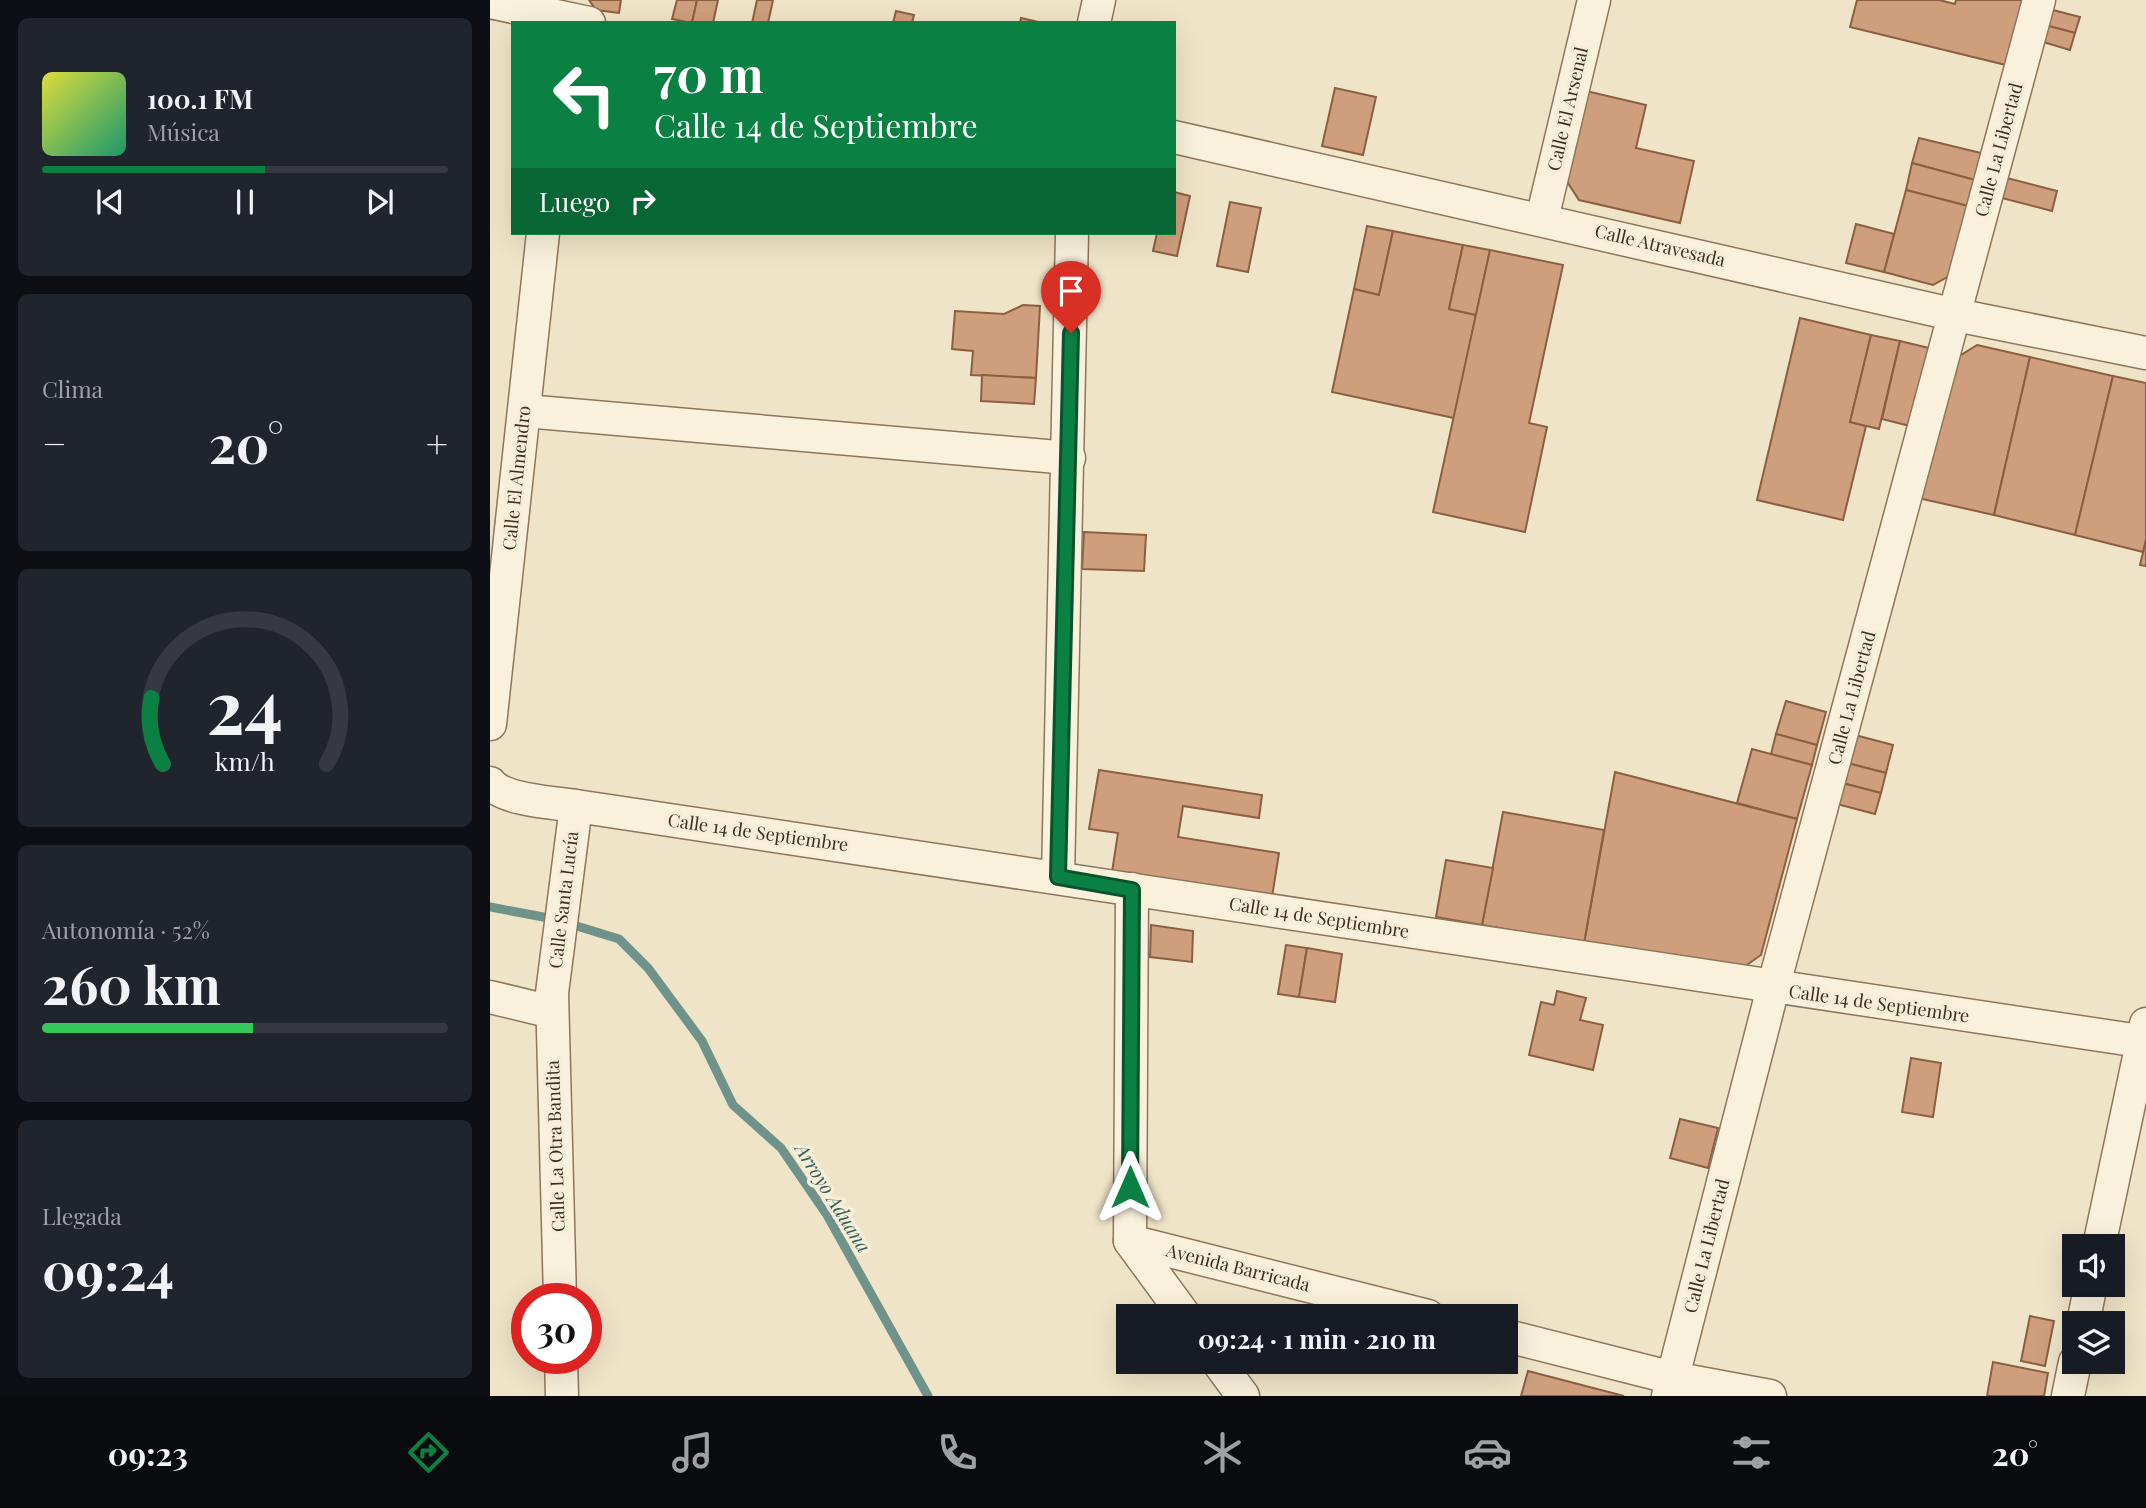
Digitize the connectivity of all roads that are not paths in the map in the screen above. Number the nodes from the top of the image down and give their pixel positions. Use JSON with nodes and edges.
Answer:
{"nodes":[{"id":1,"x":1099,"y":0,"type":"edge"},
{"id":2,"x":1594,"y":0,"type":"edge"},
{"id":3,"x":2039,"y":0,"type":"edge"},
{"id":4,"x":490,"y":2,"type":"edge"},
{"id":5,"x":572,"y":16,"type":"edge"},
{"id":6,"x":1094,"y":21,"type":"edge"},
{"id":7,"x":1176,"y":137,"type":"edge"},
{"id":8,"x":1542,"y":219,"type":"junction"},
{"id":9,"x":543,"y":235,"type":"edge"},
{"id":10,"x":1072,"y":235,"type":"edge"},
{"id":11,"x":1955,"y":315,"type":"junction"},
{"id":12,"x":2146,"y":354,"type":"edge"},
{"id":13,"x":525,"y":411,"type":"junction"},
{"id":14,"x":1069,"y":458,"type":"junction"},
{"id":15,"x":490,"y":724,"type":"edge"},
{"id":16,"x":492,"y":785,"type":"edge"},
{"id":17,"x":576,"y":806,"type":"junction"},
{"id":18,"x":1058,"y":877,"type":"junction"},
{"id":19,"x":1132,"y":890,"type":"junction"},
{"id":20,"x":1773,"y":988,"type":"junction"},
{"id":21,"x":490,"y":997,"type":"edge"},
{"id":22,"x":552,"y":1002,"type":"junction"},
{"id":23,"x":2145,"y":1036,"type":"edge"},
{"id":24,"x":2102,"y":1234,"type":"edge"},
{"id":25,"x":1130,"y":1241,"type":"junction"},
{"id":26,"x":560,"y":1283,"type":"edge"},
{"id":27,"x":1176,"y":1304,"type":"edge"},
{"id":28,"x":1380,"y":1304,"type":"edge"},
{"id":29,"x":1518,"y":1339,"type":"edge"},
{"id":30,"x":561,"y":1374,"type":"edge"},
{"id":31,"x":1227,"y":1374,"type":"edge"},
{"id":32,"x":2073,"y":1374,"type":"edge"},
{"id":33,"x":1671,"y":1387,"type":"edge"},
{"id":34,"x":562,"y":1396,"type":"edge"},
{"id":35,"x":1244,"y":1396,"type":"edge"},
{"id":36,"x":1770,"y":1396,"type":"edge"},
{"id":37,"x":2068,"y":1396,"type":"edge"}],
"edges":[{"from":1,"to":6,"type":"street"},
{"from":2,"to":8,"type":"street","name":"Calle El Arsenal"},
{"from":3,"to":11,"type":"street","name":"Calle La Libertad"},
{"from":4,"to":5,"type":"street"},
{"from":7,"to":8,"type":"street","name":"Calle Atravesada"},
{"from":8,"to":11,"type":"street","name":"Calle Atravesada"},
{"from":9,"to":13,"type":"street","name":"Calle El Almendro"},
{"from":10,"to":14,"type":"street"},
{"from":11,"to":12,"type":"street","name":"Calle Atravesada"},
{"from":11,"to":20,"type":"street","name":"Calle La Libertad"},
{"from":13,"to":14,"type":"street"},
{"from":13,"to":15,"type":"street","name":"Calle El Almendro"},
{"from":14,"to":18,"type":"street"},
{"from":16,"to":17,"type":"street","name":"Calle 14 de Septiembre"},
{"from":17,"to":18,"type":"street","name":"Calle 14 de Septiembre"},
{"from":17,"to":22,"type":"street","name":"Calle Santa Lucía"},
{"from":18,"to":19,"type":"street","name":"Calle 14 de Septiembre"},
{"from":19,"to":20,"type":"street","name":"Calle 14 de Septiembre"},
{"from":19,"to":25,"type":"street"},
{"from":20,"to":23,"type":"street","name":"Calle 14 de Septiembre"},
{"from":20,"to":33,"type":"street","name":"Calle La Libertad"},
{"from":21,"to":22,"type":"street"},
{"from":22,"to":26,"type":"street","name":"Calle La Otra Bandita"},
{"from":23,"to":24,"type":"street"},
{"from":25,"to":27,"type":"street"},
{"from":25,"to":28,"type":"street","name":"Avenida Barricada"},
{"from":29,"to":33,"type":"street"},
{"from":30,"to":34,"type":"street"},
{"from":31,"to":35,"type":"street"},
{"from":32,"to":37,"type":"street"},
{"from":33,"to":36,"type":"street"}]}
